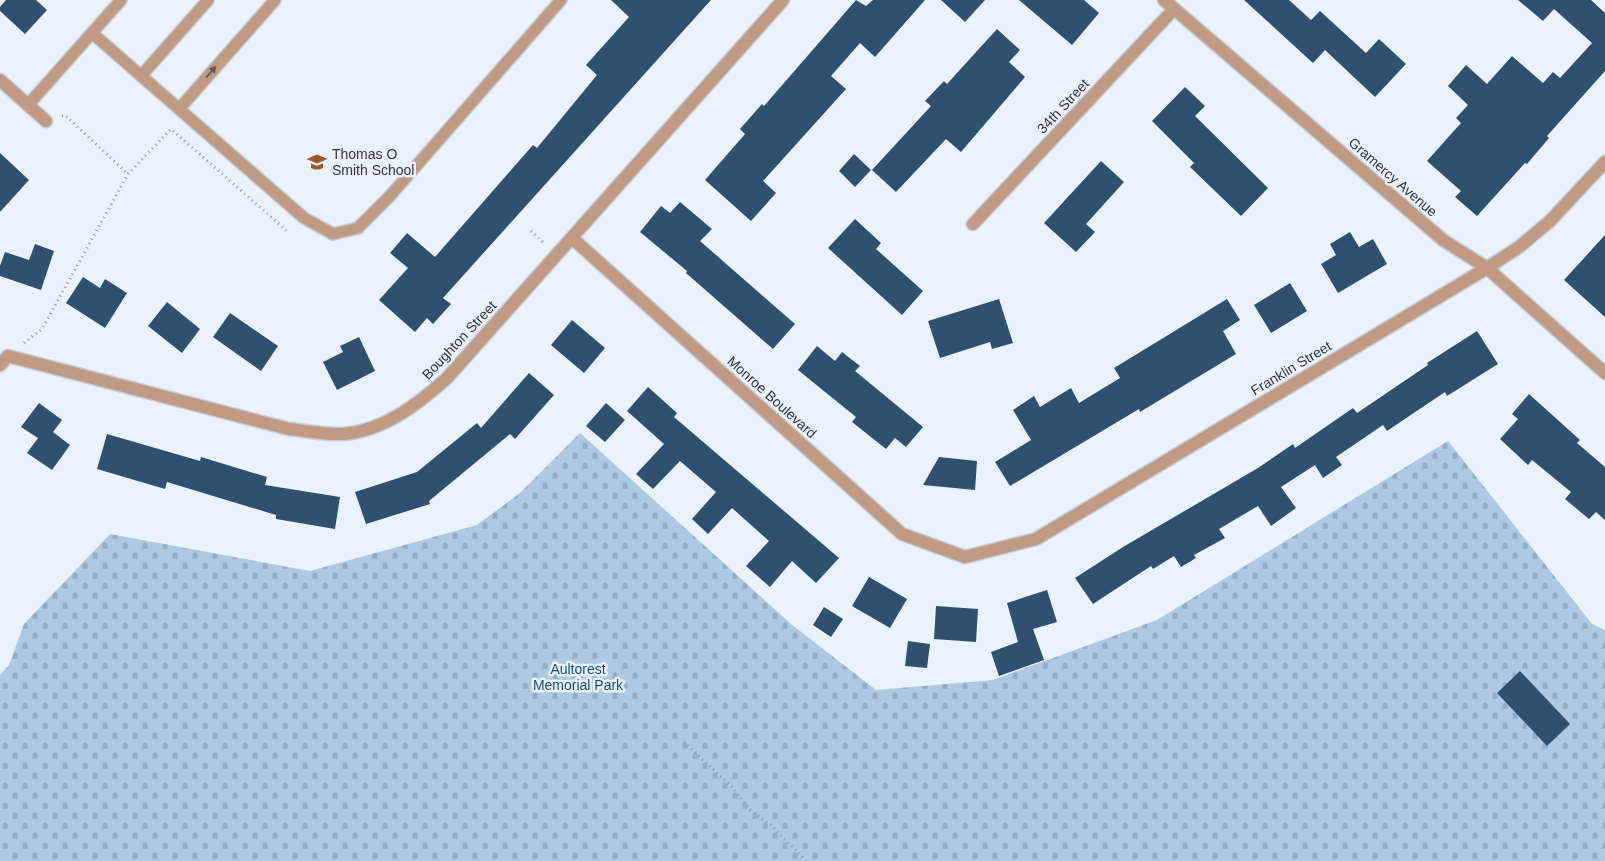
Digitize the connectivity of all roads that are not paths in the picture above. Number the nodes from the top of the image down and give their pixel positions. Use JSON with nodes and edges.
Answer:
{"nodes":[{"id":1,"x":121,"y":0,"type":"edge"},
{"id":2,"x":208,"y":0,"type":"edge"},
{"id":3,"x":275,"y":0,"type":"edge"},
{"id":4,"x":561,"y":0,"type":"edge"},
{"id":5,"x":783,"y":0,"type":"edge"},
{"id":6,"x":1164,"y":0,"type":"edge"},
{"id":7,"x":1174,"y":9,"type":"junction"},
{"id":8,"x":92,"y":32,"type":"junction"},
{"id":9,"x":141,"y":76,"type":"junction"},
{"id":10,"x":0,"y":80,"type":"edge"},
{"id":11,"x":28,"y":105,"type":"junction"},
{"id":12,"x":179,"y":109,"type":"junction"},
{"id":13,"x":46,"y":121,"type":"road end"},
{"id":14,"x":1605,"y":162,"type":"edge"},
{"id":15,"x":972,"y":224,"type":"dead end"},
{"id":16,"x":572,"y":238,"type":"junction"},
{"id":17,"x":1487,"y":268,"type":"junction"},
{"id":18,"x":4,"y":360,"type":"edge"},
{"id":19,"x":1605,"y":374,"type":"edge"},
{"id":20,"x":965,"y":557,"type":"joint"}],
"edges":[{"from":1,"to":8,"type":"lane"},
{"from":2,"to":9,"type":"lane"},
{"from":12,"to":3,"type":"lane","one_way":true},
{"from":4,"to":12,"type":"lane"},
{"from":5,"to":16,"type":"street","name":"Boughton Street"},
{"from":6,"to":7,"type":"street","name":"Gramercy Avenue"},
{"from":7,"to":15,"type":"street","name":"34th Street"},
{"from":7,"to":17,"type":"street","name":"Gramercy Avenue"},
{"from":8,"to":9,"type":"lane"},
{"from":8,"to":11,"type":"lane"},
{"from":9,"to":12,"type":"lane"},
{"from":10,"to":11,"type":"street"},
{"from":11,"to":13,"type":"street"},
{"from":14,"to":17,"type":"street","name":"Franklin Street"},
{"from":16,"to":18,"type":"street","name":"Boughton Street"},
{"from":16,"to":20,"type":"street","name":"Monroe Boulevard"},
{"from":17,"to":19,"type":"street","name":"Gramercy Avenue"},
{"from":17,"to":20,"type":"street","name":"Franklin Street"}]}
